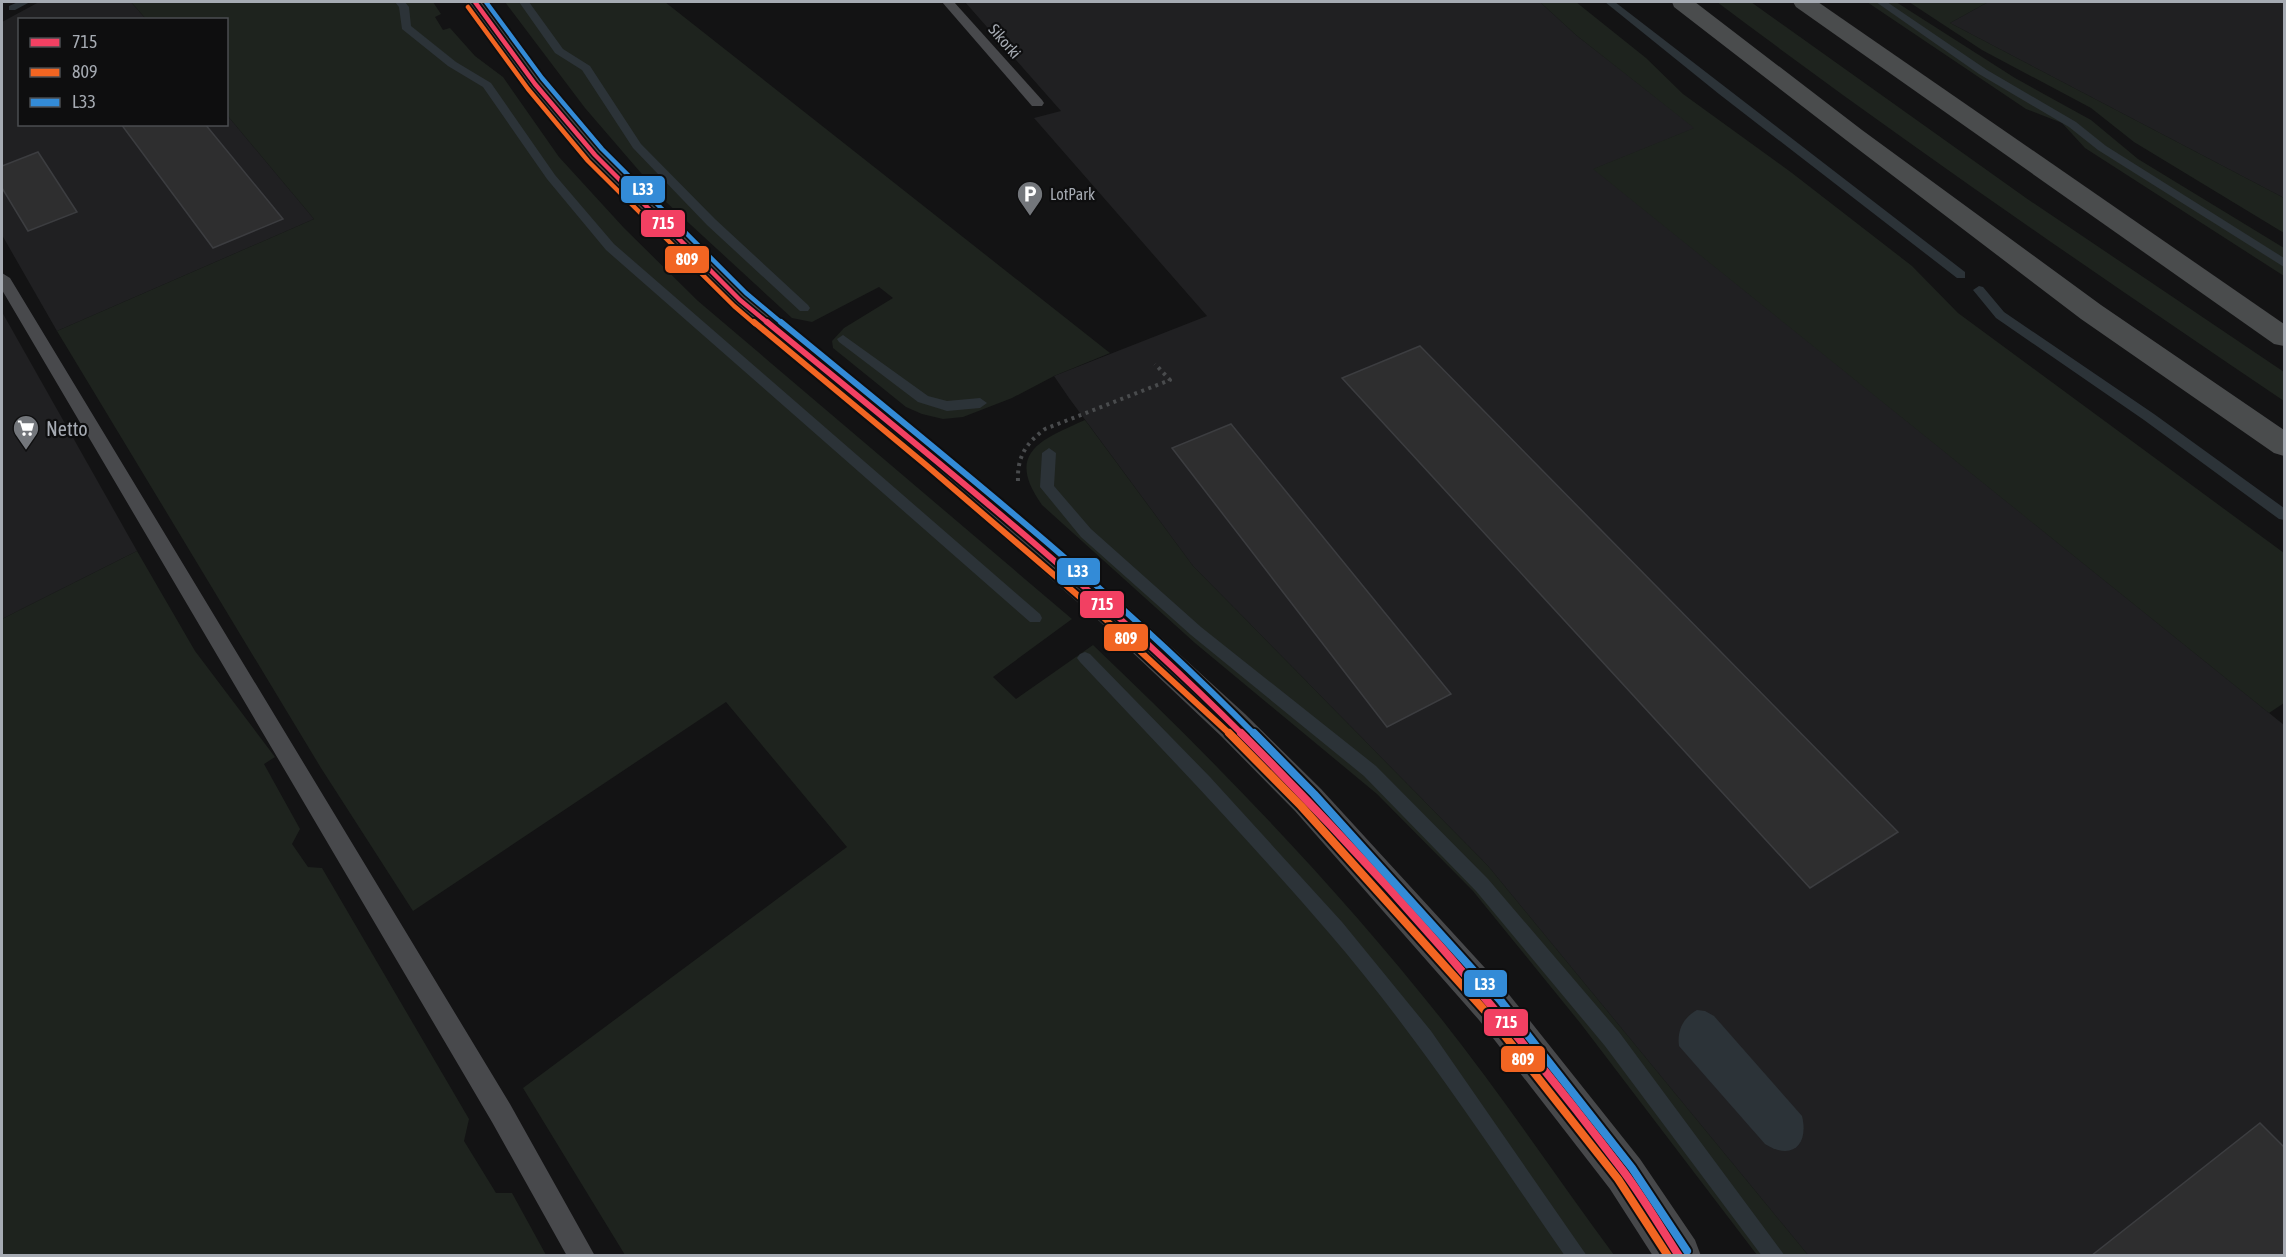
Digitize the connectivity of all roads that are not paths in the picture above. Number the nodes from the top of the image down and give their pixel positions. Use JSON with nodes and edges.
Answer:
{"nodes":[{"id":1,"x":475,"y":2,"type":"edge"},
{"id":2,"x":948,"y":2,"type":"edge"},
{"id":3,"x":1682,"y":2,"type":"edge"},
{"id":4,"x":1804,"y":2,"type":"edge"},
{"id":5,"x":1037,"y":103,"type":"dead end"},
{"id":6,"x":2,"y":278,"type":"edge"},
{"id":7,"x":2284,"y":337,"type":"edge"},
{"id":8,"x":2284,"y":445,"type":"edge"},
{"id":9,"x":582,"y":1256,"type":"edge"},
{"id":10,"x":1680,"y":1256,"type":"edge"}],
"edges":[{"from":1,"to":10,"type":"street"},
{"from":2,"to":5,"type":"lane","name":"Sikorki"},
{"from":3,"to":8,"type":"highway"},
{"from":4,"to":7,"type":"highway"},
{"from":6,"to":9,"type":"lane"}]}
